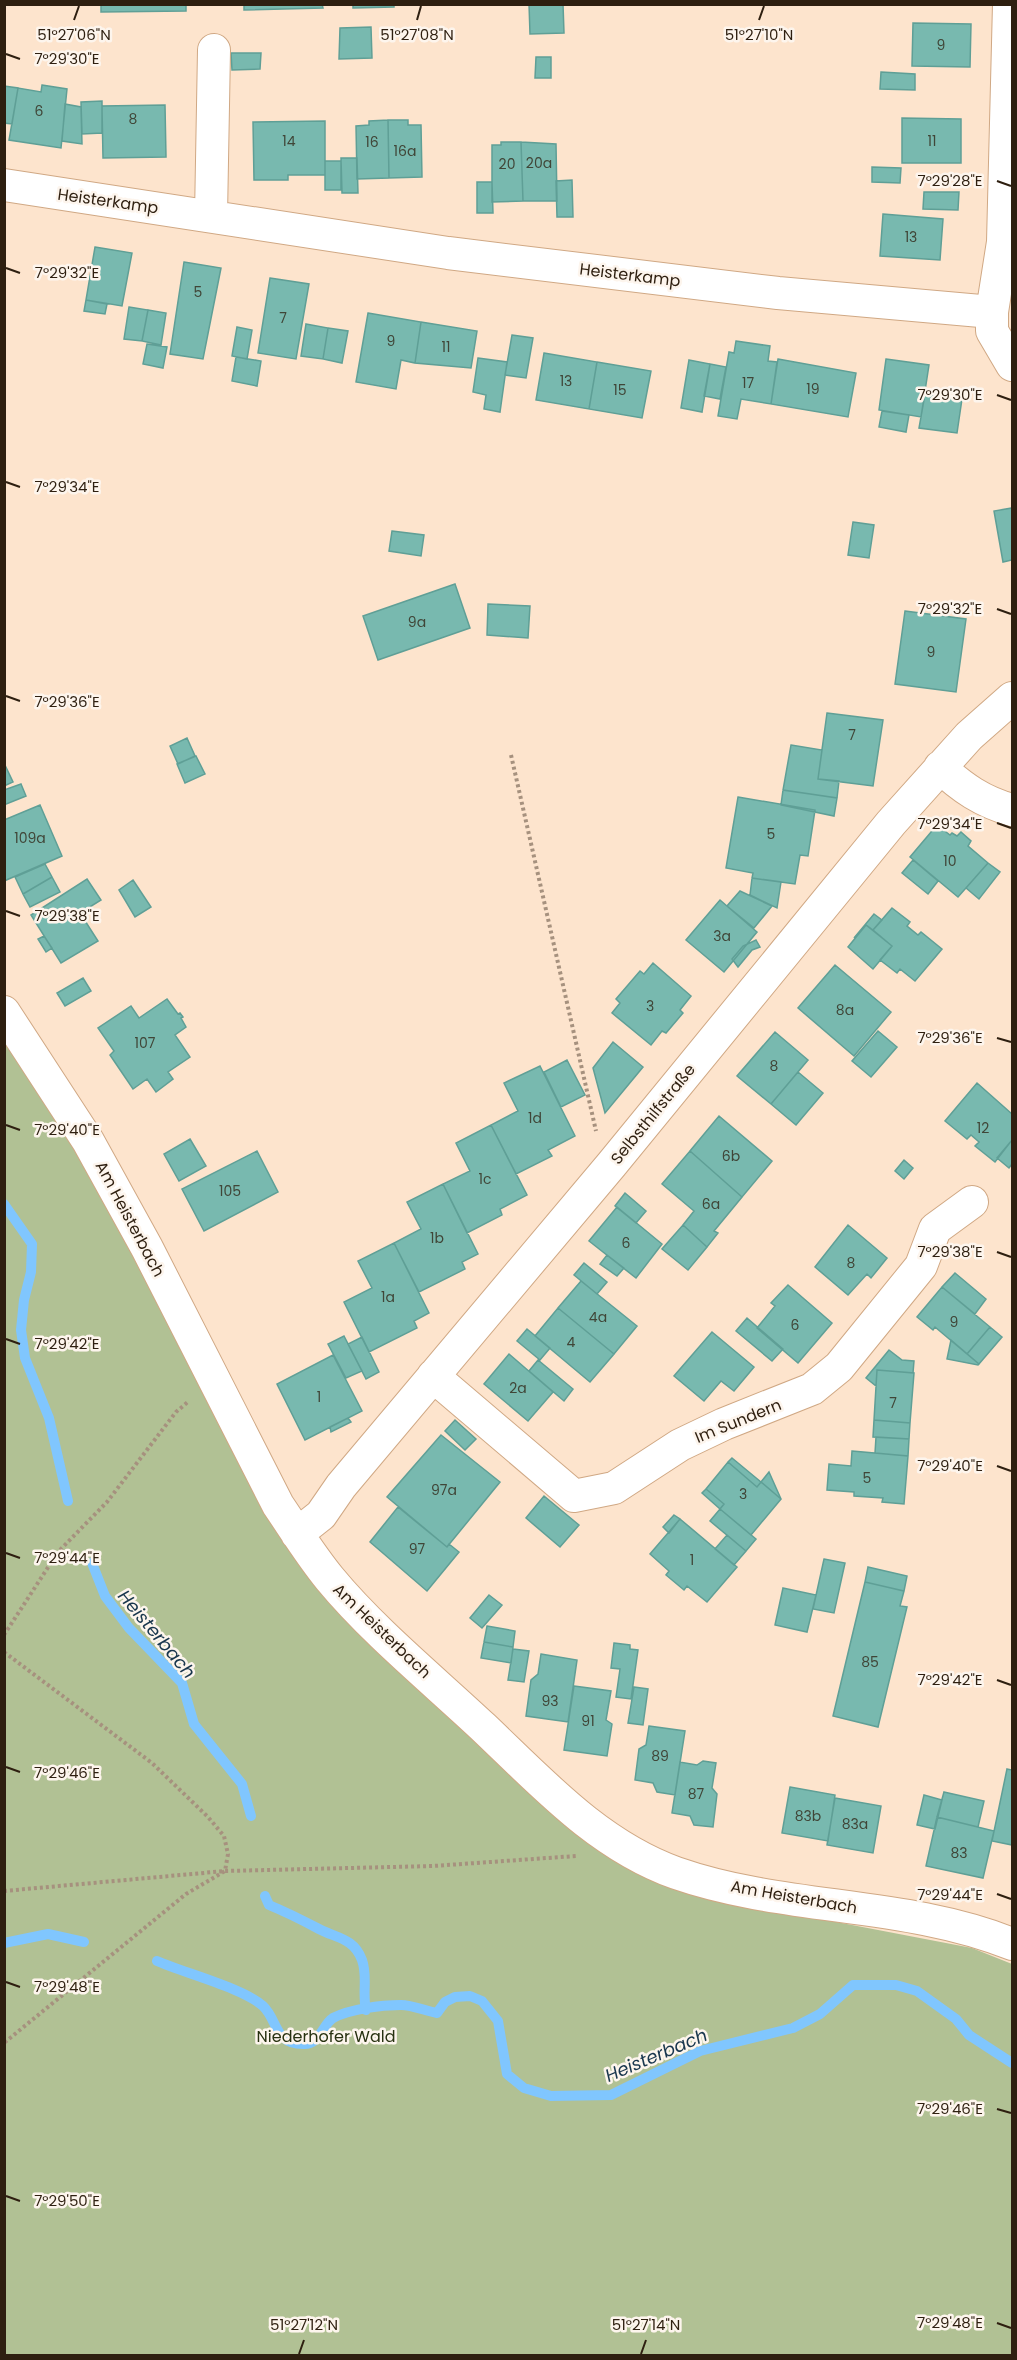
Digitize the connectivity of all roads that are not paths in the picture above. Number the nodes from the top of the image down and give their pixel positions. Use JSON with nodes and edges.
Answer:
{"nodes":[{"id":1,"x":1009,"y":4,"type":"edge"},
{"id":2,"x":214,"y":50,"type":"dead end"},
{"id":3,"x":4,"y":185,"type":"edge"},
{"id":4,"x":212,"y":216,"type":"junction"},
{"id":5,"x":992,"y":312,"type":"junction"},
{"id":6,"x":1012,"y":365,"type":"edge"},
{"id":7,"x":1012,"y":698,"type":"edge"},
{"id":8,"x":940,"y":767,"type":"junction"},
{"id":9,"x":1012,"y":810,"type":"edge"},
{"id":10,"x":4,"y":1012,"type":"edge"},
{"id":11,"x":972,"y":1202,"type":"dead end"},
{"id":12,"x":433,"y":1376,"type":"junction"},
{"id":13,"x":297,"y":1534,"type":"junction"},
{"id":14,"x":1012,"y":1944,"type":"edge"}],
"edges":[{"from":1,"to":5,"type":"street"},
{"from":2,"to":4,"type":"street"},
{"from":3,"to":4,"type":"street","name":"Heisterkamp"},
{"from":4,"to":5,"type":"street","name":"Heisterkamp"},
{"from":5,"to":6,"type":"street"},
{"from":7,"to":8,"type":"street","name":"Selbsthilfstraße"},
{"from":8,"to":9,"type":"street"},
{"from":8,"to":12,"type":"street","name":"Selbsthilfstraße"},
{"from":10,"to":13,"type":"street","name":"Am Heisterbach"},
{"from":11,"to":12,"type":"street","name":"Im Sundern"},
{"from":12,"to":13,"type":"street","name":"Selbsthilfstraße"},
{"from":13,"to":14,"type":"street","name":"Am Heisterbach"}]}
